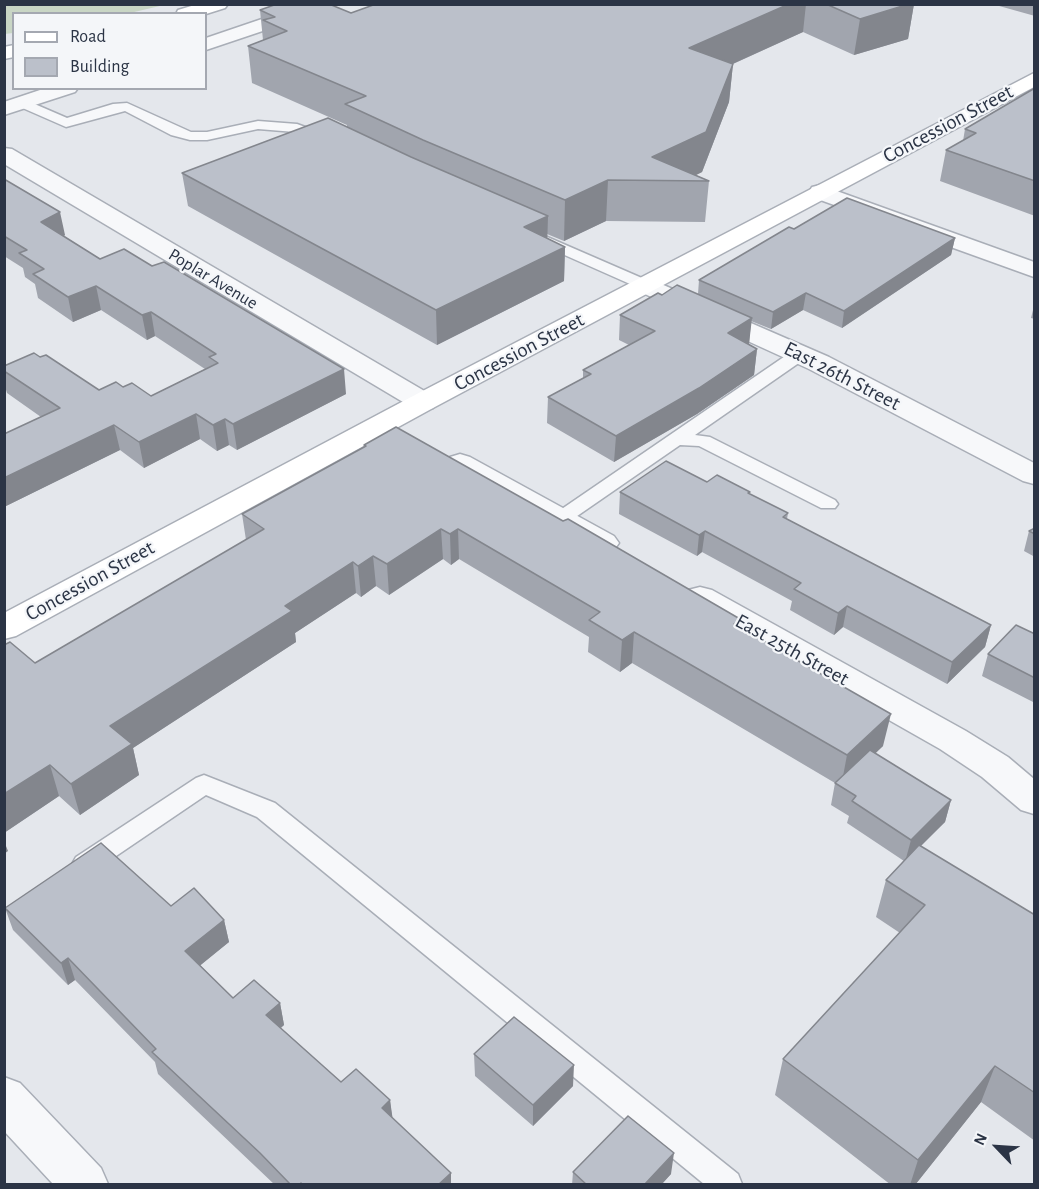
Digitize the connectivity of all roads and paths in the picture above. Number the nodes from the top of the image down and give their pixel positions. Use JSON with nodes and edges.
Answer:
{"nodes":[{"id":1,"x":219,"y":4,"type":"edge"},
{"id":2,"x":325,"y":4,"type":"edge"},
{"id":3,"x":192,"y":12,"type":"edge"},
{"id":4,"x":207,"y":44,"type":"edge"},
{"id":5,"x":1035,"y":79,"type":"edge"},
{"id":6,"x":62,"y":90,"type":"edge"},
{"id":7,"x":14,"y":106,"type":"edge"},
{"id":8,"x":338,"y":145,"type":"edge"},
{"id":9,"x":4,"y":154,"type":"edge"},
{"id":10,"x":820,"y":192,"type":"junction"},
{"id":11,"x":527,"y":233,"type":"edge"},
{"id":12,"x":1035,"y":270,"type":"edge"},
{"id":13,"x":645,"y":285,"type":"junction"},
{"id":14,"x":800,"y":354,"type":"junction"},
{"id":15,"x":423,"y":402,"type":"junction"},
{"id":16,"x":386,"y":422,"type":"junction"},
{"id":17,"x":677,"y":439,"type":"junction"},
{"id":18,"x":1035,"y":475,"type":"edge"},
{"id":19,"x":828,"y":504,"type":"dead end"},
{"id":20,"x":560,"y":519,"type":"junction"},
{"id":21,"x":633,"y":560,"type":"edge"},
{"id":22,"x":675,"y":584,"type":"edge"},
{"id":23,"x":4,"y":628,"type":"edge"},
{"id":24,"x":1035,"y":800,"type":"edge"},
{"id":25,"x":62,"y":880,"type":"edge"},
{"id":26,"x":4,"y":1098,"type":"edge"},
{"id":27,"x":84,"y":1185,"type":"edge"},
{"id":28,"x":727,"y":1185,"type":"edge"}],
"edges":[{"from":1,"to":3,"type":"main road"},
{"from":2,"to":4,"type":"street"},
{"from":5,"to":10,"type":"main road","name":"Concession Street"},
{"from":6,"to":7,"type":"street"},
{"from":7,"to":8,"type":"lane"},
{"from":9,"to":15,"type":"street","name":"Poplar Avenue"},
{"from":10,"to":12,"type":"street"},
{"from":10,"to":13,"type":"main road","name":"Concession Street"},
{"from":11,"to":13,"type":"lane"},
{"from":13,"to":14,"type":"street","name":"East 26th Street"},
{"from":13,"to":15,"type":"main road","name":"Concession Street"},
{"from":14,"to":17,"type":"lane"},
{"from":14,"to":18,"type":"street","name":"East 26th Street"},
{"from":15,"to":16,"type":"main road","name":"Concession Street"},
{"from":16,"to":20,"type":"street"},
{"from":16,"to":23,"type":"main road","name":"Concession Street"},
{"from":17,"to":19,"type":"lane"},
{"from":17,"to":20,"type":"lane"},
{"from":20,"to":21,"type":"street"},
{"from":22,"to":24,"type":"street","name":"East 25th Street"},
{"from":25,"to":28,"type":"lane"},
{"from":26,"to":27,"type":"street"}]}
